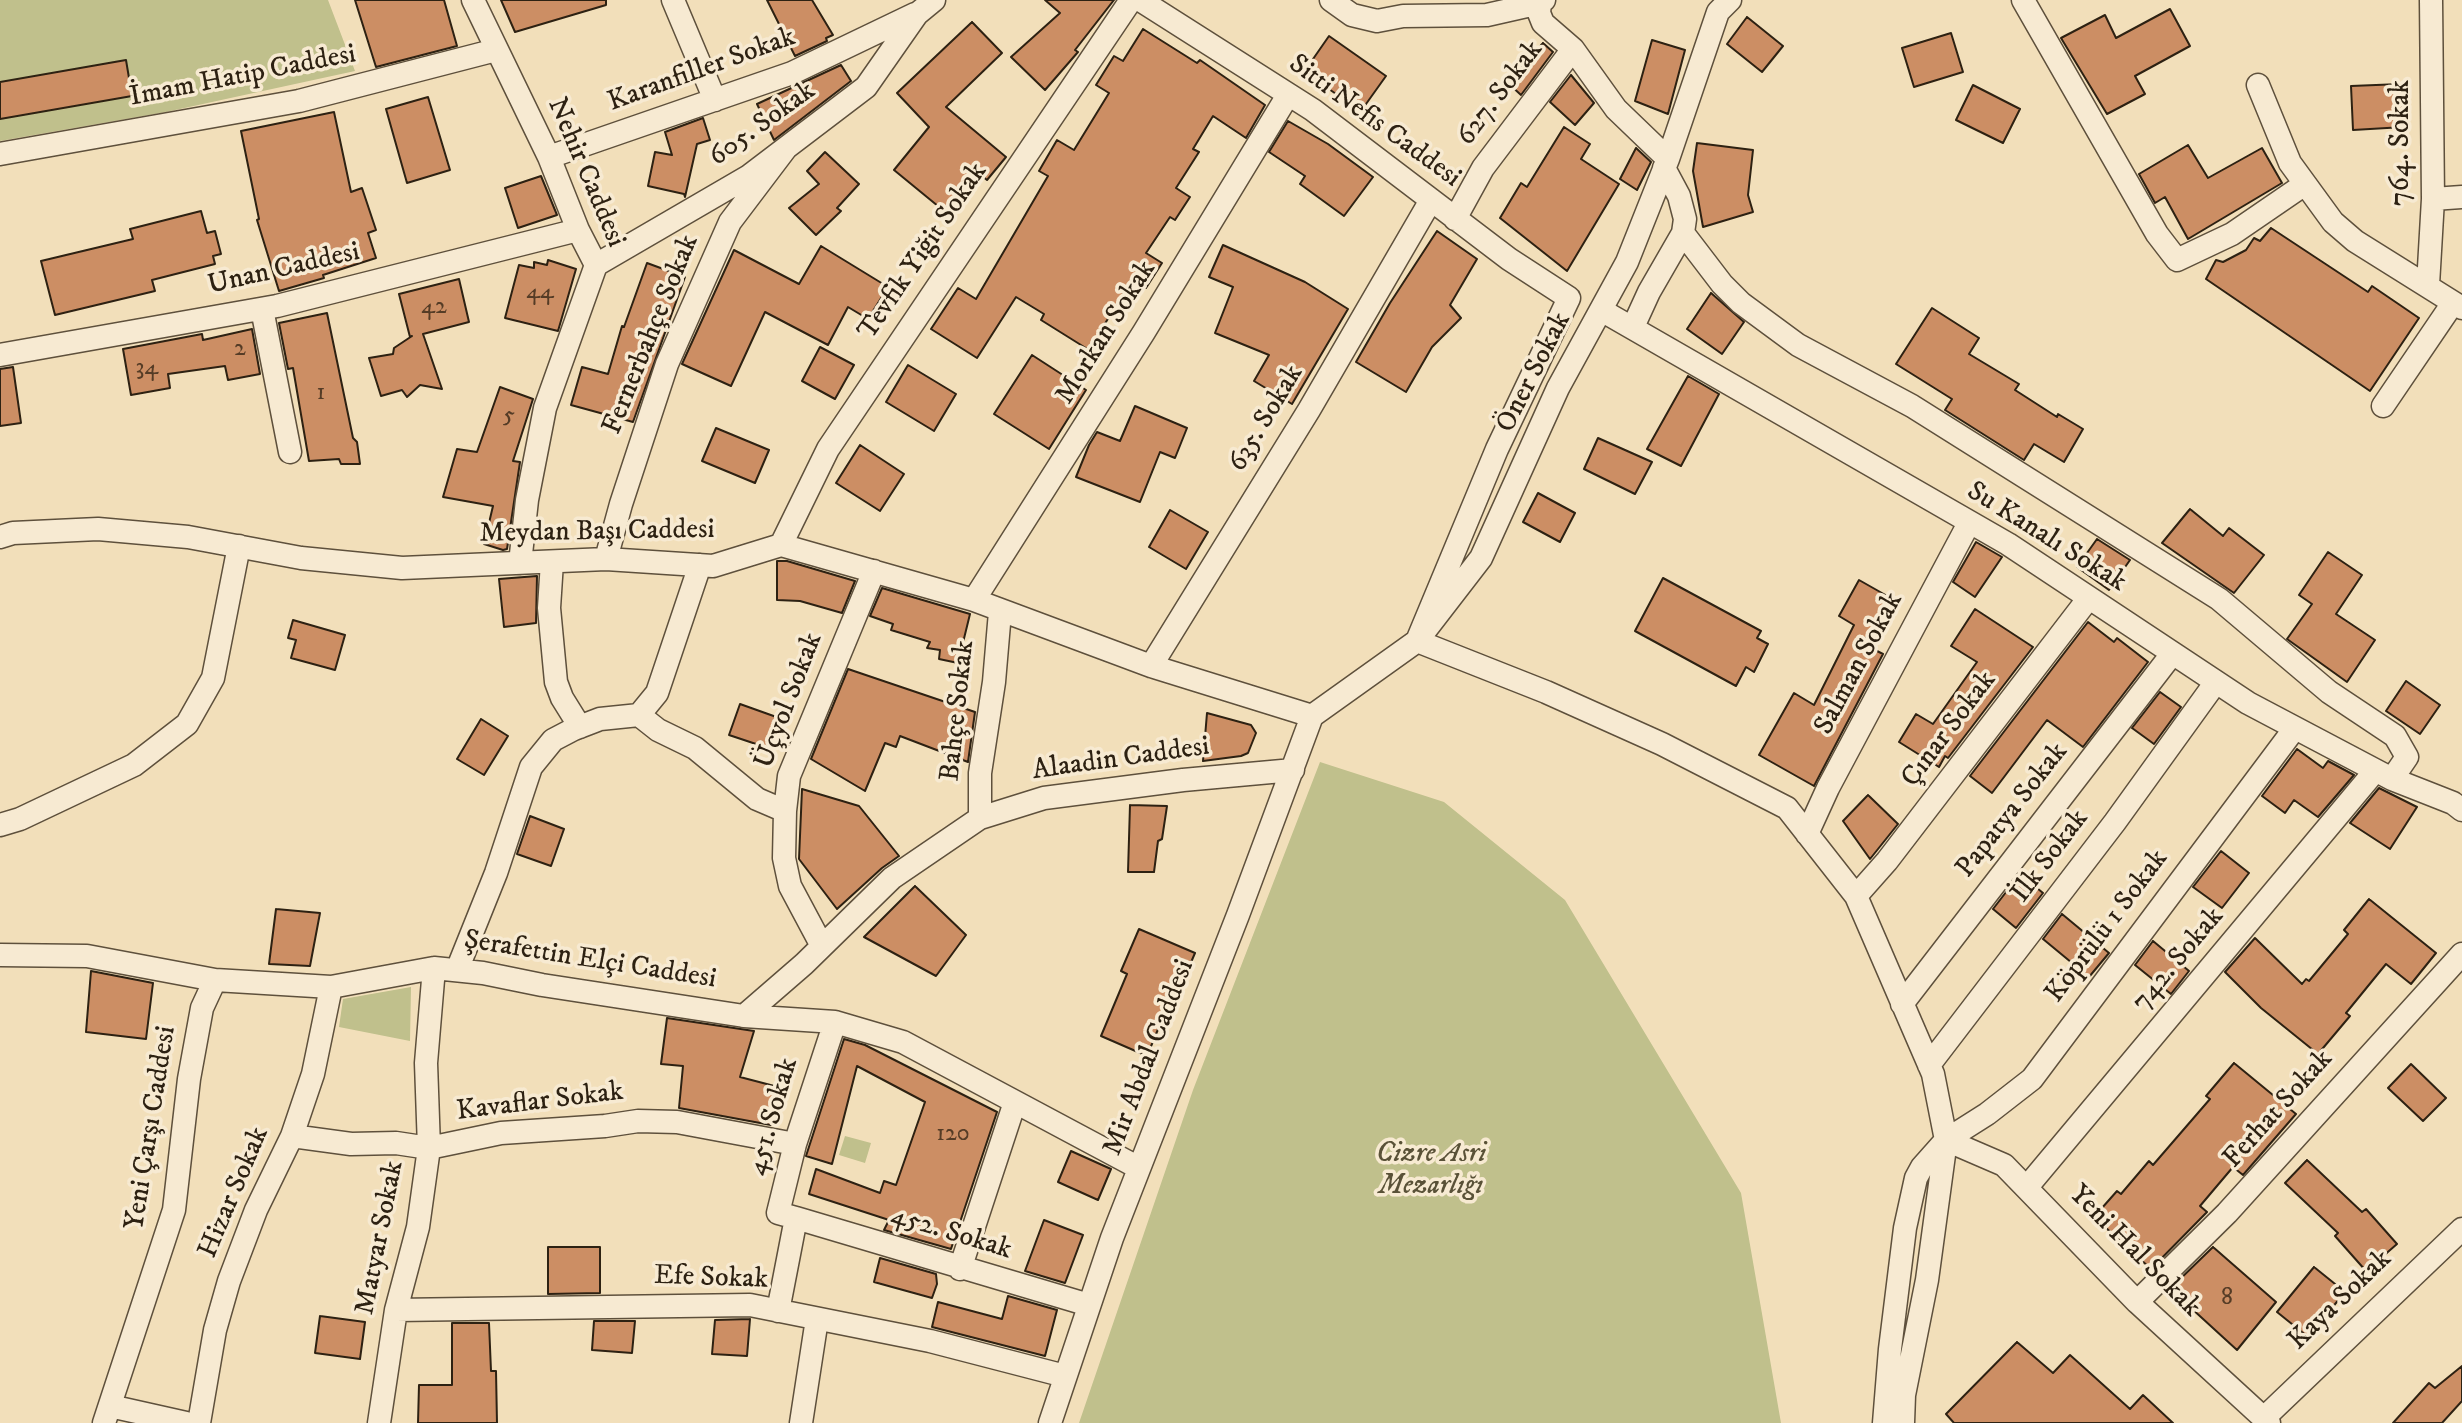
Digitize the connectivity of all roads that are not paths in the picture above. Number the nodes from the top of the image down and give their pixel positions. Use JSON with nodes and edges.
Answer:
{"nodes":[{"id":1,"x":473,"y":0,"type":"edge"},
{"id":2,"x":673,"y":0,"type":"edge"},
{"id":3,"x":1131,"y":0,"type":"edge"},
{"id":4,"x":1140,"y":0,"type":"edge"},
{"id":5,"x":1331,"y":0,"type":"edge"},
{"id":6,"x":1730,"y":0,"type":"edge"},
{"id":7,"x":2023,"y":0,"type":"edge"},
{"id":8,"x":2431,"y":0,"type":"edge"},
{"id":9,"x":1542,"y":2,"type":"edge"},
{"id":10,"x":925,"y":7,"type":"edge"},
{"id":11,"x":1573,"y":49,"type":"junction"},
{"id":12,"x":496,"y":50,"type":"junction"},
{"id":13,"x":2258,"y":85,"type":"dead end"},
{"id":14,"x":1288,"y":95,"type":"junction"},
{"id":15,"x":715,"y":100,"type":"junction"},
{"id":16,"x":786,"y":148,"type":"junction"},
{"id":17,"x":0,"y":154,"type":"edge"},
{"id":18,"x":549,"y":157,"type":"junction"},
{"id":19,"x":1666,"y":164,"type":"junction"},
{"id":20,"x":2305,"y":184,"type":"junction"},
{"id":21,"x":2462,"y":197,"type":"edge"},
{"id":22,"x":2433,"y":199,"type":"junction"},
{"id":23,"x":1431,"y":200,"type":"junction"},
{"id":24,"x":1455,"y":219,"type":"junction"},
{"id":25,"x":578,"y":230,"type":"junction"},
{"id":26,"x":1683,"y":233,"type":"junction"},
{"id":27,"x":596,"y":265,"type":"junction"},
{"id":28,"x":2428,"y":285,"type":"junction"},
{"id":29,"x":2458,"y":306,"type":"edge"},
{"id":30,"x":262,"y":309,"type":"junction"},
{"id":31,"x":1601,"y":310,"type":"junction"},
{"id":32,"x":1633,"y":327,"type":"junction"},
{"id":33,"x":0,"y":355,"type":"edge"},
{"id":34,"x":2383,"y":406,"type":"dead end"},
{"id":35,"x":290,"y":452,"type":"dead end"},
{"id":36,"x":1969,"y":523,"type":"junction"},
{"id":37,"x":0,"y":537,"type":"edge"},
{"id":38,"x":781,"y":545,"type":"junction"},
{"id":39,"x":239,"y":546,"type":"junction"},
{"id":40,"x":606,"y":559,"type":"junction"},
{"id":41,"x":552,"y":562,"type":"junction"},
{"id":42,"x":520,"y":563,"type":"junction"},
{"id":43,"x":700,"y":565,"type":"junction"},
{"id":44,"x":874,"y":571,"type":"junction"},
{"id":45,"x":2088,"y":599,"type":"junction"},
{"id":46,"x":974,"y":600,"type":"junction"},
{"id":47,"x":1000,"y":612,"type":"junction"},
{"id":48,"x":1417,"y":641,"type":"junction"},
{"id":49,"x":2172,"y":654,"type":"junction"},
{"id":50,"x":1151,"y":666,"type":"junction"},
{"id":51,"x":2216,"y":682,"type":"junction"},
{"id":52,"x":639,"y":715,"type":"junction"},
{"id":53,"x":1312,"y":716,"type":"junction"},
{"id":54,"x":580,"y":727,"type":"junction"},
{"id":55,"x":2295,"y":728,"type":"junction"},
{"id":56,"x":1293,"y":770,"type":"junction"},
{"id":57,"x":2384,"y":775,"type":"junction"},
{"id":58,"x":2462,"y":810,"type":"edge"},
{"id":59,"x":785,"y":811,"type":"junction"},
{"id":60,"x":980,"y":818,"type":"junction"},
{"id":61,"x":0,"y":825,"type":"edge"},
{"id":62,"x":1807,"y":834,"type":"junction"},
{"id":63,"x":1856,"y":896,"type":"junction"},
{"id":64,"x":822,"y":946,"type":"junction"},
{"id":65,"x":2462,"y":954,"type":"edge"},
{"id":66,"x":0,"y":955,"type":"edge"},
{"id":67,"x":434,"y":968,"type":"junction"},
{"id":68,"x":457,"y":970,"type":"junction"},
{"id":69,"x":215,"y":980,"type":"junction"},
{"id":70,"x":331,"y":987,"type":"junction"},
{"id":71,"x":1902,"y":1004,"type":"junction"},
{"id":72,"x":744,"y":1016,"type":"junction"},
{"id":73,"x":835,"y":1022,"type":"junction"},
{"id":74,"x":1929,"y":1065,"type":"junction"},
{"id":75,"x":1015,"y":1102,"type":"junction"},
{"id":76,"x":292,"y":1136,"type":"junction"},
{"id":77,"x":1946,"y":1140,"type":"junction"},
{"id":78,"x":795,"y":1144,"type":"junction"},
{"id":79,"x":429,"y":1148,"type":"junction"},
{"id":80,"x":1139,"y":1168,"type":"junction"},
{"id":81,"x":2027,"y":1187,"type":"junction"},
{"id":82,"x":796,"y":1218,"type":"junction"},
{"id":83,"x":2462,"y":1229,"type":"edge"},
{"id":84,"x":960,"y":1269,"type":"junction"},
{"id":85,"x":2137,"y":1302,"type":"junction"},
{"id":86,"x":1089,"y":1305,"type":"junction"},
{"id":87,"x":396,"y":1310,"type":"junction"},
{"id":88,"x":778,"y":1311,"type":"junction"},
{"id":89,"x":817,"y":1319,"type":"junction"},
{"id":90,"x":1065,"y":1376,"type":"junction"},
{"id":91,"x":107,"y":1415,"type":"edge"},
{"id":92,"x":2266,"y":1420,"type":"edge"},
{"id":93,"x":186,"y":1423,"type":"edge"},
{"id":94,"x":199,"y":1423,"type":"edge"},
{"id":95,"x":379,"y":1423,"type":"edge"},
{"id":96,"x":801,"y":1423,"type":"edge"},
{"id":97,"x":1050,"y":1423,"type":"edge"},
{"id":98,"x":1884,"y":1423,"type":"edge"},
{"id":99,"x":1903,"y":1423,"type":"edge"}],
"edges":[{"from":1,"to":12,"type":"street","name":"Nehir Caddesi"},
{"from":2,"to":15,"type":"street"},
{"from":3,"to":38,"type":"street","name":"Tevfik Yiğit Sokak"},
{"from":4,"to":14,"type":"street","name":"Sitti Nefis Caddesi"},
{"from":5,"to":9,"type":"street"},
{"from":6,"to":19,"type":"street","name":"Öner Sokak"},
{"from":7,"to":20,"type":"street"},
{"from":8,"to":22,"type":"street","name":"764. Sokak"},
{"from":9,"to":11,"type":"street"},
{"from":10,"to":15,"type":"street","name":"Karanfiller Sokak"},
{"from":10,"to":16,"type":"street","name":"605. Sokak"},
{"from":11,"to":19,"type":"street"},
{"from":11,"to":24,"type":"street","name":"627. Sokak"},
{"from":12,"to":17,"type":"street","name":"İmam Hatip Caddesi"},
{"from":12,"to":18,"type":"street","name":"Nehir Caddesi"},
{"from":13,"to":20,"type":"street"},
{"from":14,"to":23,"type":"street","name":"Sitti Nefis Caddesi"},
{"from":14,"to":46,"type":"street","name":"Morkan Sokak"},
{"from":15,"to":18,"type":"street","name":"Karanfiller Sokak"},
{"from":16,"to":27,"type":"street","name":"605. Sokak"},
{"from":16,"to":40,"type":"street","name":"Fernerbahçe Sokak"},
{"from":18,"to":25,"type":"street","name":"Nehir Caddesi"},
{"from":19,"to":26,"type":"street"},
{"from":19,"to":31,"type":"street","name":"Öner Sokak"},
{"from":20,"to":28,"type":"street"},
{"from":21,"to":22,"type":"street"},
{"from":22,"to":28,"type":"street","name":"764. Sokak"},
{"from":23,"to":24,"type":"street","name":"Sitti Nefis Caddesi"},
{"from":23,"to":50,"type":"street","name":"635. Sokak"},
{"from":24,"to":48,"type":"street","name":"Sitti Nefis Caddesi"},
{"from":25,"to":27,"type":"street","name":"Nehir Caddesi"},
{"from":25,"to":30,"type":"street","name":"Unan Caddesi"},
{"from":26,"to":32,"type":"street"},
{"from":26,"to":57,"type":"street"},
{"from":27,"to":42,"type":"street","name":"Nehir Caddesi"},
{"from":28,"to":29,"type":"street"},
{"from":29,"to":34,"type":"street"},
{"from":30,"to":33,"type":"street","name":"Unan Caddesi"},
{"from":30,"to":35,"type":"street"},
{"from":31,"to":32,"type":"street","name":"Su Kanalı Sokak"},
{"from":31,"to":48,"type":"street","name":"Öner Sokak"},
{"from":32,"to":36,"type":"street","name":"Su Kanalı Sokak"},
{"from":36,"to":45,"type":"street","name":"Su Kanalı Sokak"},
{"from":36,"to":62,"type":"street","name":"Salman Sokak"},
{"from":37,"to":39,"type":"street","name":"Meydan Başı Caddesi"},
{"from":38,"to":43,"type":"street","name":"Meydan Başı Caddesi"},
{"from":38,"to":44,"type":"street"},
{"from":39,"to":42,"type":"street","name":"Meydan Başı Caddesi"},
{"from":39,"to":61,"type":"street"},
{"from":40,"to":41,"type":"street","name":"Meydan Başı Caddesi"},
{"from":40,"to":43,"type":"street","name":"Meydan Başı Caddesi"},
{"from":41,"to":42,"type":"street","name":"Meydan Başı Caddesi"},
{"from":41,"to":54,"type":"street"},
{"from":43,"to":52,"type":"street"},
{"from":44,"to":46,"type":"street"},
{"from":44,"to":59,"type":"street","name":"Üçyol Sokak"},
{"from":45,"to":49,"type":"street","name":"Su Kanalı Sokak"},
{"from":45,"to":63,"type":"street","name":"Çınar Sokak"},
{"from":46,"to":47,"type":"street"},
{"from":47,"to":50,"type":"street"},
{"from":47,"to":60,"type":"street","name":"Bahçe Sokak"},
{"from":48,"to":53,"type":"street","name":"Öner Sokak"},
{"from":48,"to":62,"type":"street"},
{"from":49,"to":51,"type":"street","name":"Su Kanalı Sokak"},
{"from":49,"to":71,"type":"street","name":"Papatya Sokak"},
{"from":50,"to":53,"type":"street"},
{"from":51,"to":55,"type":"street","name":"Su Kanalı Sokak"},
{"from":51,"to":74,"type":"street","name":"İlk Sokak"},
{"from":52,"to":54,"type":"street"},
{"from":52,"to":59,"type":"street"},
{"from":53,"to":56,"type":"street","name":"Mir Abdal Caddesi"},
{"from":54,"to":68,"type":"street"},
{"from":55,"to":57,"type":"street","name":"Su Kanalı Sokak"},
{"from":55,"to":77,"type":"street","name":"Köprülü 1 Sokak"},
{"from":56,"to":60,"type":"street","name":"Alaadin Caddesi"},
{"from":56,"to":80,"type":"street","name":"Mir Abdal Caddesi"},
{"from":57,"to":58,"type":"street","name":"Su Kanalı Sokak"},
{"from":57,"to":81,"type":"street","name":"742. Sokak"},
{"from":59,"to":64,"type":"street","name":"Üçyol Sokak"},
{"from":60,"to":64,"type":"street","name":"Alaadin Caddesi"},
{"from":62,"to":63,"type":"street"},
{"from":63,"to":71,"type":"street"},
{"from":64,"to":72,"type":"street","name":"Alaadin Caddesi"},
{"from":65,"to":85,"type":"street","name":"Ferhat Sokak"},
{"from":66,"to":69,"type":"street","name":"Şerafettin Elçi Caddesi"},
{"from":67,"to":68,"type":"street","name":"Şerafettin Elçi Caddesi"},
{"from":67,"to":70,"type":"street","name":"Şerafettin Elçi Caddesi"},
{"from":67,"to":79,"type":"street","name":"Matyar Sokak"},
{"from":68,"to":72,"type":"street","name":"Şerafettin Elçi Caddesi"},
{"from":69,"to":70,"type":"street","name":"Şerafettin Elçi Caddesi"},
{"from":69,"to":91,"type":"street","name":"Yeni Çarşı Caddesi"},
{"from":70,"to":76,"type":"street","name":"Hizar Sokak"},
{"from":71,"to":74,"type":"street"},
{"from":72,"to":73,"type":"street","name":"Şerafettin Elçi Caddesi"},
{"from":73,"to":75,"type":"street","name":"Şerafettin Elçi Caddesi"},
{"from":73,"to":78,"type":"street","name":"451. Sokak"},
{"from":74,"to":77,"type":"street"},
{"from":75,"to":80,"type":"street","name":"Şerafettin Elçi Caddesi"},
{"from":75,"to":84,"type":"street"},
{"from":76,"to":79,"type":"street","name":"Kavaflar Sokak"},
{"from":76,"to":94,"type":"street","name":"Hizar Sokak"},
{"from":77,"to":81,"type":"street","name":"Yeni Hal Sokak"},
{"from":77,"to":98,"type":"street","name":"Köprülü 1 Sokak"},
{"from":77,"to":99,"type":"street"},
{"from":78,"to":79,"type":"street","name":"Kavaflar Sokak"},
{"from":78,"to":82,"type":"street","name":"451. Sokak"},
{"from":79,"to":87,"type":"street","name":"Matyar Sokak"},
{"from":80,"to":86,"type":"street","name":"Mir Abdal Caddesi"},
{"from":81,"to":85,"type":"street","name":"Yeni Hal Sokak"},
{"from":82,"to":84,"type":"street","name":"452. Sokak"},
{"from":82,"to":88,"type":"street"},
{"from":83,"to":92,"type":"street","name":"Kaya Sokak"},
{"from":84,"to":86,"type":"street","name":"452. Sokak"},
{"from":85,"to":92,"type":"street","name":"Yeni Hal Sokak"},
{"from":86,"to":90,"type":"street","name":"Mir Abdal Caddesi"},
{"from":87,"to":88,"type":"street","name":"Efe Sokak"},
{"from":87,"to":95,"type":"street","name":"Matyar Sokak"},
{"from":88,"to":89,"type":"street","name":"Efe Sokak"},
{"from":89,"to":90,"type":"street","name":"Efe Sokak"},
{"from":89,"to":96,"type":"street"},
{"from":90,"to":97,"type":"street","name":"Mir Abdal Caddesi"},
{"from":91,"to":93,"type":"street"}]}
